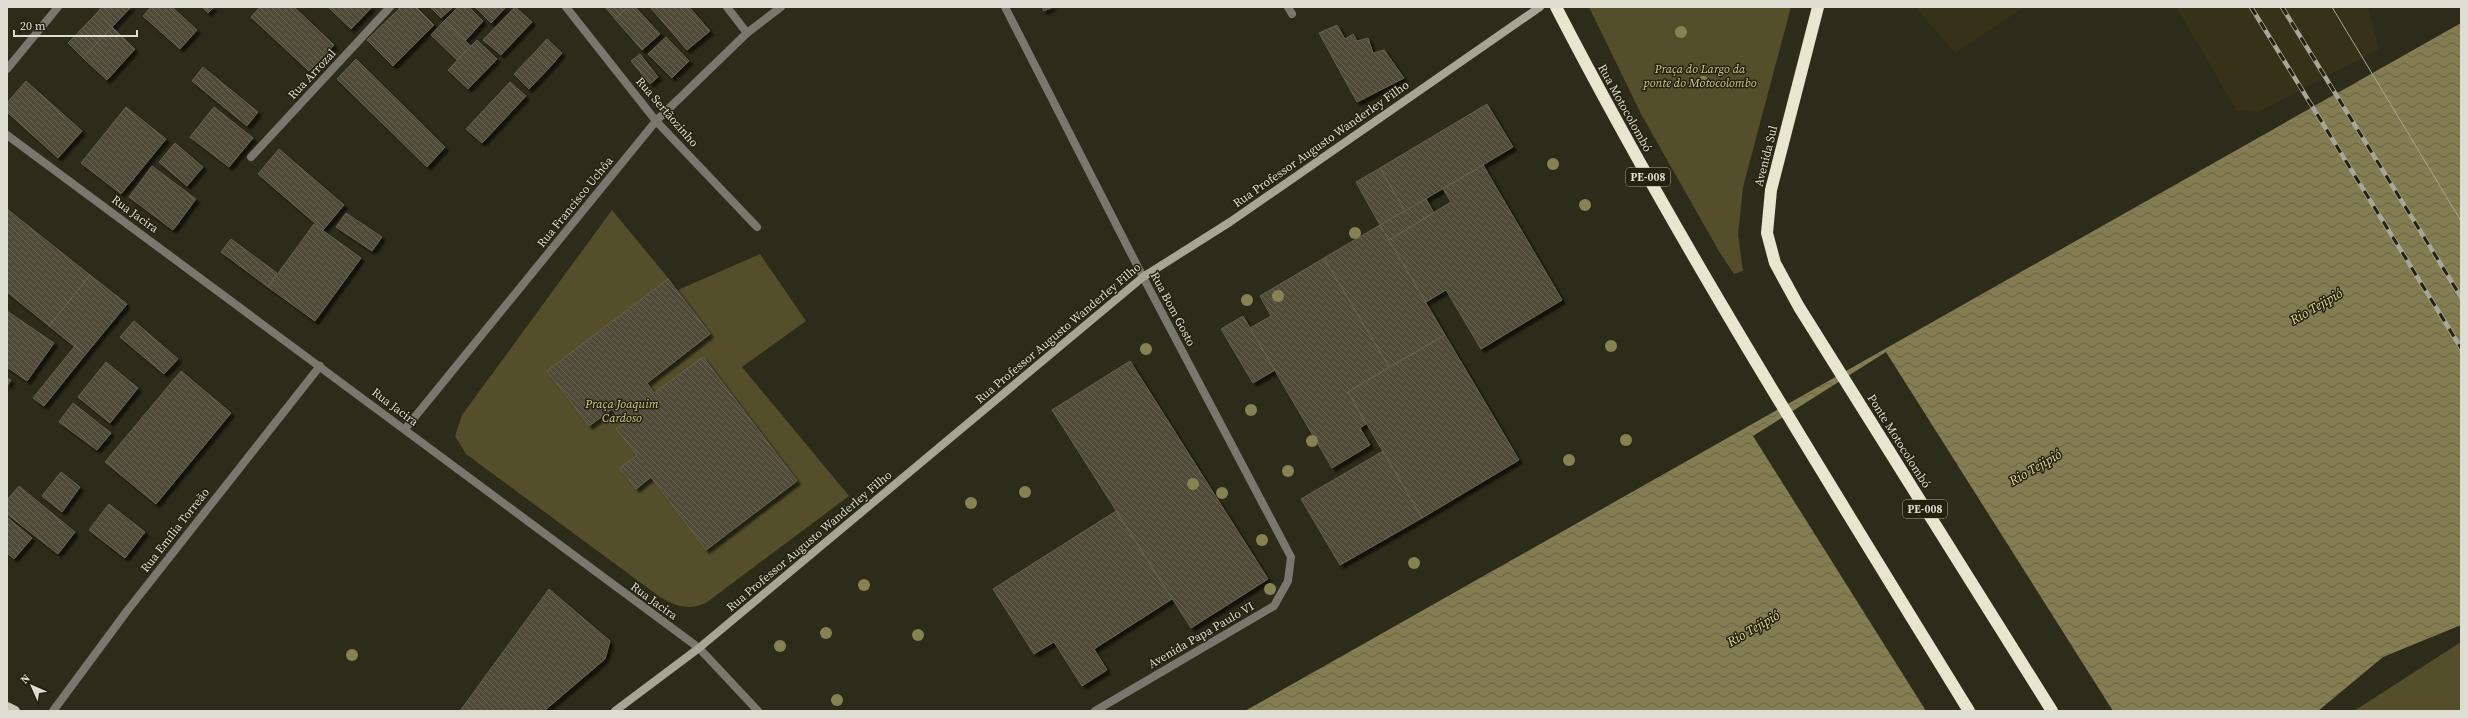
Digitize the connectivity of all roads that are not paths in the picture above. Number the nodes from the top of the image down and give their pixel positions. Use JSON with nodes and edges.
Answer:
{"nodes":[{"id":1,"x":58,"y":7,"type":"edge"},
{"id":2,"x":390,"y":7,"type":"edge"},
{"id":3,"x":566,"y":7,"type":"edge"},
{"id":4,"x":727,"y":7,"type":"edge"},
{"id":5,"x":781,"y":7,"type":"edge"},
{"id":6,"x":1004,"y":7,"type":"edge"},
{"id":7,"x":1540,"y":7,"type":"edge"},
{"id":8,"x":1556,"y":7,"type":"edge"},
{"id":9,"x":1818,"y":7,"type":"edge"},
{"id":10,"x":747,"y":33,"type":"junction"},
{"id":11,"x":7,"y":69,"type":"edge"},
{"id":12,"x":656,"y":121,"type":"junction"},
{"id":13,"x":7,"y":135,"type":"edge"},
{"id":14,"x":251,"y":157,"type":"dead end"},
{"id":15,"x":756,"y":227,"type":"dead end"},
{"id":16,"x":1143,"y":277,"type":"junction"},
{"id":17,"x":1799,"y":307,"type":"joint"},
{"id":18,"x":320,"y":366,"type":"junction"},
{"id":19,"x":405,"y":429,"type":"junction"},
{"id":20,"x":1291,"y":557,"type":"joint"},
{"id":21,"x":699,"y":648,"type":"junction"},
{"id":22,"x":7,"y":707,"type":"edge"},
{"id":23,"x":15,"y":711,"type":"edge"},
{"id":24,"x":53,"y":711,"type":"edge"},
{"id":25,"x":615,"y":711,"type":"edge"},
{"id":26,"x":758,"y":711,"type":"edge"},
{"id":27,"x":1095,"y":711,"type":"edge"},
{"id":28,"x":1969,"y":711,"type":"edge"},
{"id":29,"x":2052,"y":711,"type":"edge"}],
"edges":[{"from":1,"to":11,"type":"street"},
{"from":2,"to":14,"type":"street","name":"Rua Arrozal"},
{"from":3,"to":12,"type":"street","name":"Rua Sertãozinho"},
{"from":4,"to":10,"type":"street"},
{"from":5,"to":10,"type":"street","name":"Rua Francisco Uchôa"},
{"from":6,"to":16,"type":"street","name":"Rua Bom Gosto"},
{"from":7,"to":16,"type":"main road","name":"Rua Professor Augusto Wanderley Filho"},
{"from":8,"to":28,"type":"highway","name":"Rua Motocolombó","number":"PE-008"},
{"from":9,"to":17,"type":"highway","name":"Avenida Sul","number":"PE-008"},
{"from":10,"to":12,"type":"street","name":"Rua Francisco Uchôa"},
{"from":12,"to":15,"type":"street","name":"Rua Sertãozinho"},
{"from":12,"to":19,"type":"street","name":"Rua Francisco Uchôa"},
{"from":13,"to":18,"type":"street","name":"Rua Jacira"},
{"from":16,"to":20,"type":"street","name":"Rua Bom Gosto"},
{"from":16,"to":21,"type":"main road","name":"Rua Professor Augusto Wanderley Filho"},
{"from":17,"to":29,"type":"highway","name":"Ponte Motocolombó","number":"PE-008"},
{"from":18,"to":19,"type":"street","name":"Rua Jacira"},
{"from":18,"to":24,"type":"street","name":"Rua Emília Torreão"},
{"from":19,"to":21,"type":"street","name":"Rua Jacira"},
{"from":20,"to":27,"type":"street","name":"Avenida Papa Paulo VI"},
{"from":21,"to":25,"type":"main road","name":"Rua Professor Augusto Wanderley Filho"},
{"from":21,"to":26,"type":"street","name":"Rua Jacira"},
{"from":22,"to":23,"type":"main road"}]}
